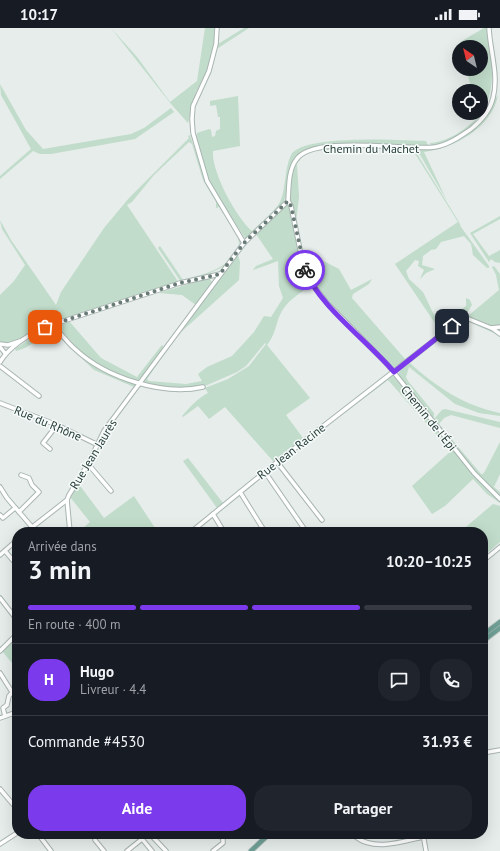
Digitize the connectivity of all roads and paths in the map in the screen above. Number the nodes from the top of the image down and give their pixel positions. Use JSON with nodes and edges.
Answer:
{"nodes":[{"id":1,"x":217,"y":28,"type":"edge"},
{"id":2,"x":489,"y":28,"type":"edge"},
{"id":3,"x":288,"y":201,"type":"junction"},
{"id":4,"x":244,"y":243,"type":"junction"},
{"id":5,"x":220,"y":274,"type":"junction"},
{"id":6,"x":52,"y":325,"type":"junction"},
{"id":7,"x":500,"y":326,"type":"edge"},
{"id":8,"x":491,"y":328,"type":"junction"},
{"id":9,"x":500,"y":334,"type":"edge"},
{"id":10,"x":23,"y":340,"type":"junction"},
{"id":11,"x":0,"y":346,"type":"edge"},
{"id":12,"x":5,"y":354,"type":"junction"},
{"id":13,"x":0,"y":362,"type":"edge"},
{"id":14,"x":0,"y":366,"type":"edge"},
{"id":15,"x":394,"y":372,"type":"junction"},
{"id":16,"x":139,"y":383,"type":"junction"},
{"id":17,"x":203,"y":387,"type":"dead end"},
{"id":18,"x":39,"y":396,"type":"dead end"},
{"id":19,"x":0,"y":403,"type":"edge"},
{"id":20,"x":57,"y":425,"type":"junction"},
{"id":21,"x":96,"y":444,"type":"junction"},
{"id":22,"x":50,"y":449,"type":"dead end"},
{"id":23,"x":277,"y":462,"type":"junction"},
{"id":24,"x":88,"y":464,"type":"junction"},
{"id":25,"x":265,"y":472,"type":"junction"},
{"id":26,"x":22,"y":475,"type":"dead end"},
{"id":27,"x":0,"y":487,"type":"edge"},
{"id":28,"x":111,"y":491,"type":"dead end"},
{"id":29,"x":240,"y":492,"type":"junction"},
{"id":30,"x":500,"y":498,"type":"edge"},
{"id":31,"x":67,"y":500,"type":"junction"},
{"id":32,"x":15,"y":508,"type":"junction"},
{"id":33,"x":19,"y":512,"type":"junction"},
{"id":34,"x":213,"y":514,"type":"junction"},
{"id":35,"x":0,"y":515,"type":"edge"},
{"id":36,"x":322,"y":520,"type":"dead end"},
{"id":37,"x":32,"y":527,"type":"joint"},
{"id":38,"x":70,"y":527,"type":"edge"},
{"id":39,"x":197,"y":527,"type":"edge"},
{"id":40,"x":221,"y":527,"type":"edge"},
{"id":41,"x":262,"y":527,"type":"edge"},
{"id":42,"x":303,"y":527,"type":"edge"},
{"id":43,"x":12,"y":545,"type":"edge"},
{"id":44,"x":500,"y":547,"type":"edge"},
{"id":45,"x":5,"y":551,"type":"junction"},
{"id":46,"x":0,"y":555,"type":"edge"},
{"id":47,"x":488,"y":557,"type":"edge"},
{"id":48,"x":12,"y":559,"type":"edge"},
{"id":49,"x":0,"y":598,"type":"edge"},
{"id":50,"x":12,"y":614,"type":"edge"},
{"id":51,"x":500,"y":622,"type":"edge"},
{"id":52,"x":500,"y":628,"type":"edge"},
{"id":53,"x":488,"y":631,"type":"edge"},
{"id":54,"x":488,"y":637,"type":"edge"},
{"id":55,"x":12,"y":639,"type":"edge"},
{"id":56,"x":0,"y":650,"type":"edge"},
{"id":57,"x":0,"y":673,"type":"edge"},
{"id":58,"x":12,"y":692,"type":"joint"},
{"id":59,"x":12,"y":714,"type":"edge"},
{"id":60,"x":5,"y":716,"type":"junction"},
{"id":61,"x":0,"y":718,"type":"edge"},
{"id":62,"x":500,"y":750,"type":"edge"},
{"id":63,"x":488,"y":752,"type":"edge"},
{"id":64,"x":0,"y":789,"type":"edge"},
{"id":65,"x":12,"y":803,"type":"edge"},
{"id":66,"x":12,"y":836,"type":"edge"},
{"id":67,"x":42,"y":839,"type":"edge"},
{"id":68,"x":142,"y":839,"type":"joint"},
{"id":69,"x":155,"y":839,"type":"edge"},
{"id":70,"x":222,"y":839,"type":"edge"},
{"id":71,"x":263,"y":839,"type":"edge"},
{"id":72,"x":358,"y":839,"type":"edge"},
{"id":73,"x":409,"y":839,"type":"edge"},
{"id":74,"x":424,"y":839,"type":"edge"},
{"id":75,"x":95,"y":840,"type":"dead end"},
{"id":76,"x":0,"y":844,"type":"edge"},
{"id":77,"x":51,"y":851,"type":"edge"},
{"id":78,"x":104,"y":851,"type":"edge"},
{"id":79,"x":127,"y":851,"type":"edge"},
{"id":80,"x":152,"y":851,"type":"edge"},
{"id":81,"x":166,"y":851,"type":"edge"},
{"id":82,"x":213,"y":851,"type":"edge"},
{"id":83,"x":251,"y":851,"type":"edge"},
{"id":84,"x":426,"y":851,"type":"edge"}],
"edges":[{"from":1,"to":4,"type":"street"},
{"from":2,"to":3,"type":"street","name":"Chemin du Machet"},
{"from":3,"to":4,"type":"street"},
{"from":3,"to":15,"type":"street","name":"Chemin de l'Épi"},
{"from":4,"to":5,"type":"street"},
{"from":5,"to":6,"type":"street"},
{"from":5,"to":16,"type":"street"},
{"from":6,"to":10,"type":"street"},
{"from":6,"to":16,"type":"street"},
{"from":7,"to":8,"type":"street"},
{"from":8,"to":9,"type":"street"},
{"from":8,"to":15,"type":"street","name":"Rue Jean Racine"},
{"from":10,"to":11,"type":"street"},
{"from":10,"to":12,"type":"street"},
{"from":11,"to":12,"type":"street"},
{"from":12,"to":13,"type":"street"},
{"from":14,"to":18,"type":"street"},
{"from":15,"to":23,"type":"street","name":"Rue Jean Racine"},
{"from":15,"to":30,"type":"street","name":"Chemin de l'Épi"},
{"from":16,"to":17,"type":"street"},
{"from":16,"to":21,"type":"street","name":"Rue Jean Jaurès"},
{"from":19,"to":20,"type":"street","name":"Rue du Rhône"},
{"from":20,"to":21,"type":"street","name":"Rue du Rhône"},
{"from":20,"to":22,"type":"street"},
{"from":21,"to":24,"type":"street","name":"Rue Jean Jaurès"},
{"from":23,"to":25,"type":"street","name":"Rue Jean Racine"},
{"from":23,"to":36,"type":"street"},
{"from":24,"to":28,"type":"street"},
{"from":24,"to":31,"type":"street","name":"Rue Jean Jaurès"},
{"from":25,"to":29,"type":"street","name":"Rue Jean Racine"},
{"from":25,"to":42,"type":"street"},
{"from":26,"to":33,"type":"street"},
{"from":27,"to":32,"type":"street"},
{"from":29,"to":34,"type":"street","name":"Rue Jean Racine"},
{"from":29,"to":41,"type":"street"},
{"from":31,"to":37,"type":"street"},
{"from":31,"to":38,"type":"street","name":"Rue Jean Jaurès"},
{"from":32,"to":33,"type":"street"},
{"from":32,"to":35,"type":"street"},
{"from":33,"to":37,"type":"street"},
{"from":34,"to":39,"type":"street","name":"Rue Jean Racine"},
{"from":34,"to":40,"type":"street"},
{"from":43,"to":45,"type":"street"},
{"from":44,"to":47,"type":"street"},
{"from":45,"to":46,"type":"street"},
{"from":45,"to":48,"type":"street"},
{"from":49,"to":50,"type":"street"},
{"from":51,"to":53,"type":"main road"},
{"from":52,"to":54,"type":"main road"},
{"from":55,"to":56,"type":"street"},
{"from":57,"to":58,"type":"street"},
{"from":58,"to":60,"type":"street"},
{"from":59,"to":60,"type":"street"},
{"from":60,"to":61,"type":"street"},
{"from":62,"to":63,"type":"street"},
{"from":64,"to":65,"type":"street"},
{"from":66,"to":76,"type":"street"},
{"from":67,"to":77,"type":"street"},
{"from":68,"to":79,"type":"street"},
{"from":68,"to":80,"type":"street"},
{"from":69,"to":81,"type":"street"},
{"from":70,"to":82,"type":"street"},
{"from":71,"to":83,"type":"main road"},
{"from":72,"to":73,"type":"street"},
{"from":74,"to":84,"type":"street"},
{"from":75,"to":78,"type":"street"}]}
